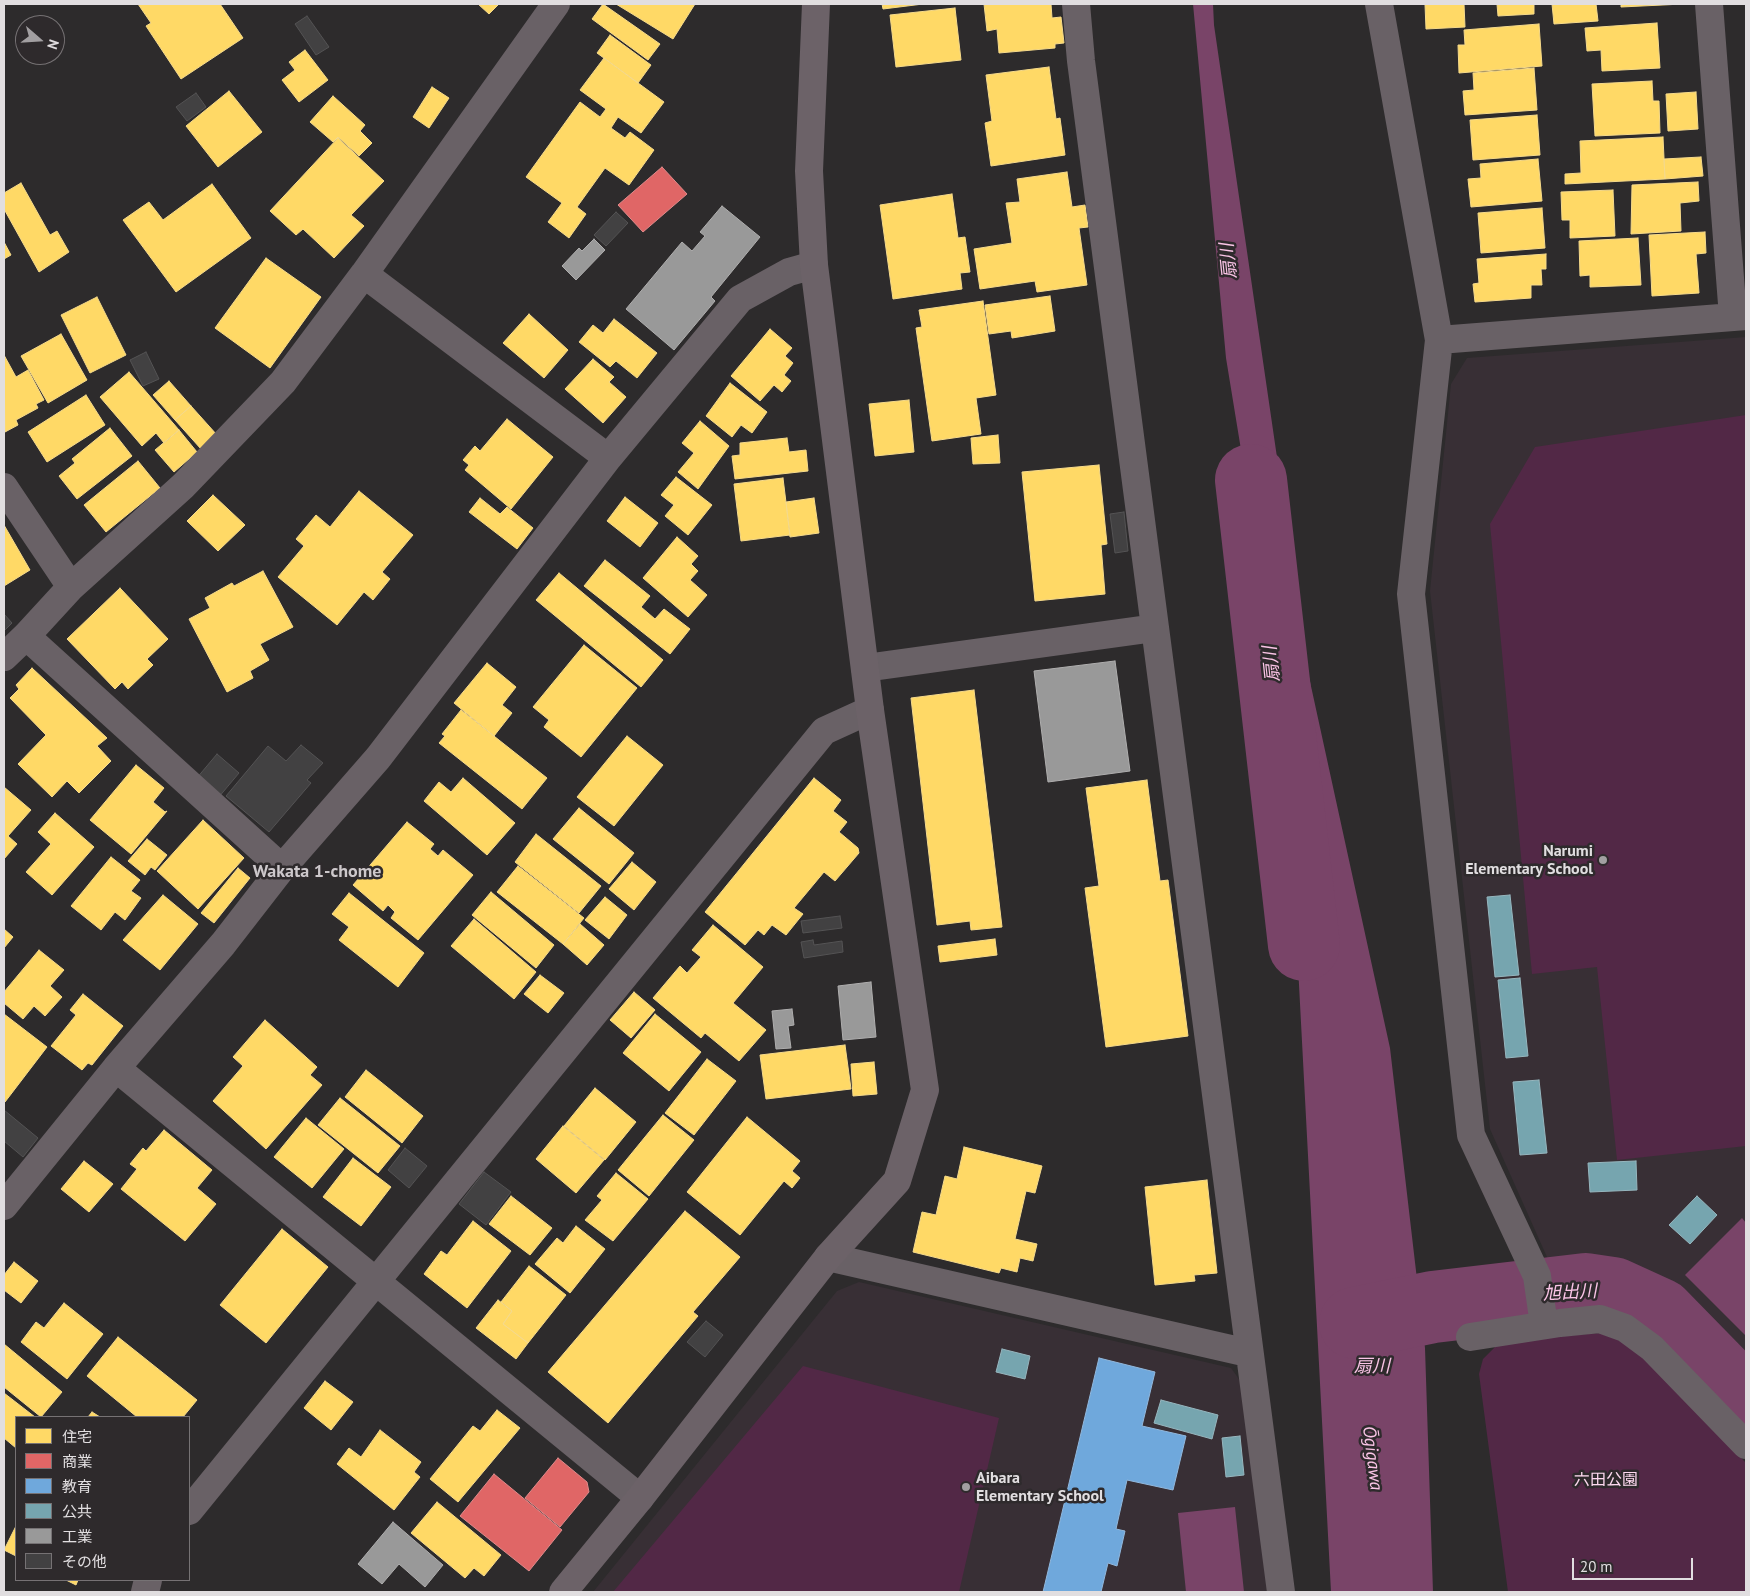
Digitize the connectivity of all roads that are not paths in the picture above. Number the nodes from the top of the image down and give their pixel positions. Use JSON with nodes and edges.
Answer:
{"nodes":[{"id":1,"x":556,"y":4,"type":"edge"},
{"id":2,"x":816,"y":4,"type":"edge"},
{"id":3,"x":1076,"y":4,"type":"edge"},
{"id":4,"x":1379,"y":4,"type":"edge"},
{"id":5,"x":1709,"y":4,"type":"edge"},
{"id":6,"x":814,"y":265,"type":"junction"},
{"id":7,"x":364,"y":274,"type":"junction"},
{"id":8,"x":1740,"y":317,"type":"edge"},
{"id":9,"x":1439,"y":340,"type":"junction"},
{"id":10,"x":608,"y":458,"type":"junction"},
{"id":11,"x":4,"y":487,"type":"edge"},
{"id":12,"x":71,"y":586,"type":"junction"},
{"id":13,"x":1155,"y":628,"type":"junction"},
{"id":14,"x":26,"y":636,"type":"junction"},
{"id":15,"x":4,"y":657,"type":"edge"},
{"id":16,"x":865,"y":668,"type":"junction"},
{"id":17,"x":870,"y":710,"type":"junction"},
{"id":18,"x":282,"y":868,"type":"junction"},
{"id":19,"x":116,"y":1068,"type":"junction"},
{"id":20,"x":4,"y":1206,"type":"edge"},
{"id":21,"x":828,"y":1257,"type":"junction"},
{"id":22,"x":377,"y":1282,"type":"junction"},
{"id":23,"x":1543,"y":1319,"type":"junction"},
{"id":24,"x":1470,"y":1337,"type":"dead end"},
{"id":25,"x":1248,"y":1353,"type":"junction"},
{"id":26,"x":1746,"y":1445,"type":"edge"},
{"id":27,"x":640,"y":1498,"type":"junction"},
{"id":28,"x":190,"y":1510,"type":"edge"},
{"id":29,"x":563,"y":1592,"type":"edge"},
{"id":30,"x":1281,"y":1592,"type":"edge"}],
"edges":[{"from":1,"to":7,"type":"street"},
{"from":2,"to":6,"type":"street"},
{"from":3,"to":13,"type":"street"},
{"from":4,"to":9,"type":"street"},
{"from":5,"to":8,"type":"street"},
{"from":6,"to":10,"type":"street"},
{"from":6,"to":16,"type":"street"},
{"from":7,"to":10,"type":"street"},
{"from":7,"to":12,"type":"street"},
{"from":8,"to":9,"type":"street"},
{"from":9,"to":23,"type":"street"},
{"from":10,"to":18,"type":"street"},
{"from":11,"to":12,"type":"street"},
{"from":12,"to":14,"type":"street"},
{"from":13,"to":16,"type":"street"},
{"from":13,"to":25,"type":"street"},
{"from":14,"to":15,"type":"street"},
{"from":14,"to":18,"type":"street"},
{"from":16,"to":17,"type":"street"},
{"from":17,"to":21,"type":"street"},
{"from":17,"to":22,"type":"street"},
{"from":18,"to":19,"type":"street"},
{"from":19,"to":20,"type":"street"},
{"from":19,"to":22,"type":"street"},
{"from":21,"to":25,"type":"street"},
{"from":21,"to":27,"type":"street"},
{"from":22,"to":27,"type":"street"},
{"from":22,"to":28,"type":"street"},
{"from":23,"to":24,"type":"street"},
{"from":23,"to":26,"type":"street"},
{"from":25,"to":30,"type":"street"},
{"from":27,"to":29,"type":"street"}]}
